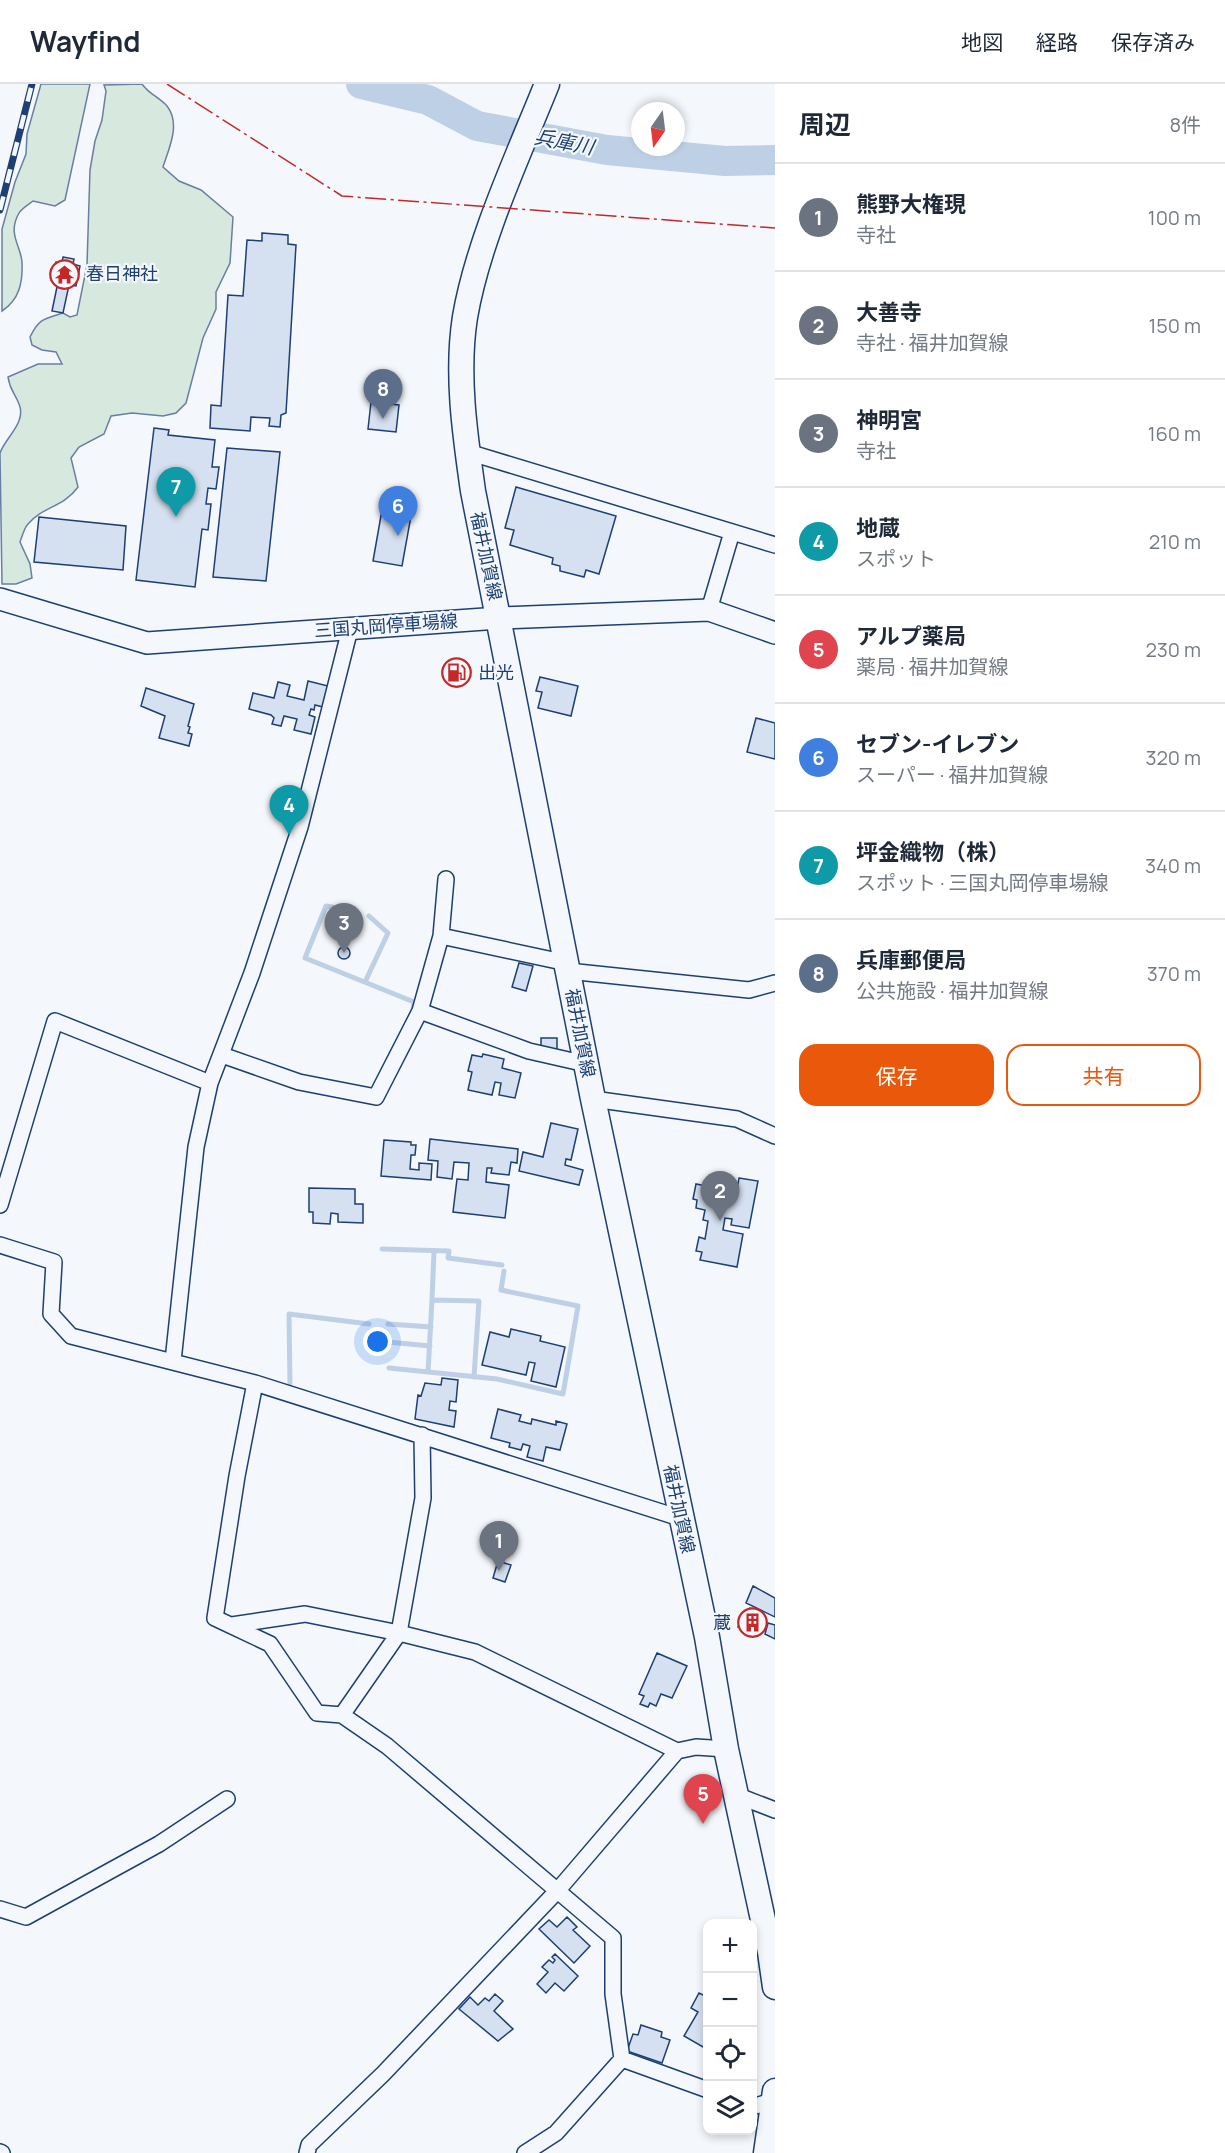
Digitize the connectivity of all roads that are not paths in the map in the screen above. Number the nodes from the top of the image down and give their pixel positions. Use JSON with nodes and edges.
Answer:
{"nodes":[{"id":1,"x":548,"y":84,"type":"edge"},
{"id":2,"x":468,"y":452,"type":"junction"},
{"id":3,"x":732,"y":532,"type":"junction"},
{"id":4,"x":775,"y":544,"type":"edge"},
{"id":5,"x":0,"y":599,"type":"edge"},
{"id":6,"x":710,"y":610,"type":"junction"},
{"id":7,"x":499,"y":618,"type":"junction"},
{"id":8,"x":350,"y":629,"type":"junction"},
{"id":9,"x":775,"y":633,"type":"edge"},
{"id":10,"x":446,"y":879,"type":"dead end"},
{"id":11,"x":441,"y":936,"type":"junction"},
{"id":12,"x":567,"y":967,"type":"junction"},
{"id":13,"x":775,"y":983,"type":"edge"},
{"id":14,"x":420,"y":1011,"type":"junction"},
{"id":15,"x":222,"y":1055,"type":"junction"},
{"id":16,"x":586,"y":1064,"type":"junction"},
{"id":17,"x":210,"y":1083,"type":"junction"},
{"id":18,"x":593,"y":1099,"type":"junction"},
{"id":19,"x":775,"y":1136,"type":"edge"},
{"id":20,"x":0,"y":1205,"type":"edge"},
{"id":21,"x":0,"y":1245,"type":"edge"},
{"id":22,"x":173,"y":1361,"type":"junction"},
{"id":23,"x":255,"y":1383,"type":"junction"},
{"id":24,"x":423,"y":1435,"type":"junction"},
{"id":25,"x":680,"y":1518,"type":"junction"},
{"id":26,"x":232,"y":1625,"type":"junction"},
{"id":27,"x":399,"y":1633,"type":"junction"},
{"id":28,"x":342,"y":1715,"type":"junction"},
{"id":29,"x":726,"y":1749,"type":"junction"},
{"id":30,"x":677,"y":1751,"type":"junction"},
{"id":31,"x":736,"y":1795,"type":"junction"},
{"id":32,"x":227,"y":1799,"type":"dead end"},
{"id":33,"x":775,"y":1810,"type":"edge"},
{"id":34,"x":558,"y":1890,"type":"junction"},
{"id":35,"x":0,"y":1909,"type":"edge"},
{"id":36,"x":775,"y":1987,"type":"edge"},
{"id":37,"x":622,"y":2059,"type":"junction"},
{"id":38,"x":703,"y":2088,"type":"edge"},
{"id":39,"x":769,"y":2100,"type":"edge"},
{"id":40,"x":307,"y":2153,"type":"edge"},
{"id":41,"x":525,"y":2153,"type":"edge"},
{"id":42,"x":766,"y":2153,"type":"edge"}],
"edges":[{"from":1,"to":2,"type":"main road","name":"福井加賀線"},
{"from":2,"to":3,"type":"street"},
{"from":2,"to":7,"type":"main road","name":"福井加賀線"},
{"from":3,"to":4,"type":"street"},
{"from":3,"to":6,"type":"street"},
{"from":5,"to":8,"type":"main road","name":"三国丸岡停車場線"},
{"from":6,"to":7,"type":"main road","name":"三国丸岡停車場線"},
{"from":6,"to":9,"type":"main road","name":"三国丸岡停車場線"},
{"from":7,"to":8,"type":"main road","name":"三国丸岡停車場線"},
{"from":7,"to":12,"type":"main road","name":"福井加賀線"},
{"from":8,"to":15,"type":"street"},
{"from":10,"to":11,"type":"street"},
{"from":11,"to":12,"type":"street"},
{"from":11,"to":14,"type":"street"},
{"from":12,"to":13,"type":"street"},
{"from":12,"to":16,"type":"main road","name":"福井加賀線"},
{"from":14,"to":15,"type":"street"},
{"from":14,"to":16,"type":"street"},
{"from":15,"to":17,"type":"street"},
{"from":16,"to":18,"type":"main road","name":"福井加賀線"},
{"from":17,"to":20,"type":"street"},
{"from":17,"to":22,"type":"street"},
{"from":18,"to":19,"type":"street"},
{"from":18,"to":25,"type":"main road","name":"福井加賀線"},
{"from":21,"to":22,"type":"street"},
{"from":22,"to":23,"type":"street"},
{"from":23,"to":24,"type":"street"},
{"from":23,"to":26,"type":"street"},
{"from":24,"to":25,"type":"street"},
{"from":24,"to":27,"type":"street"},
{"from":25,"to":29,"type":"main road","name":"福井加賀線"},
{"from":26,"to":27,"type":"street"},
{"from":26,"to":28,"type":"street"},
{"from":27,"to":28,"type":"street"},
{"from":27,"to":30,"type":"street"},
{"from":28,"to":34,"type":"street"},
{"from":29,"to":30,"type":"street"},
{"from":29,"to":31,"type":"main road","name":"福井加賀線"},
{"from":30,"to":34,"type":"street"},
{"from":31,"to":33,"type":"street"},
{"from":31,"to":36,"type":"main road","name":"福井加賀線"},
{"from":32,"to":35,"type":"street"},
{"from":34,"to":37,"type":"street"},
{"from":34,"to":40,"type":"street"},
{"from":37,"to":38,"type":"street"},
{"from":37,"to":41,"type":"street"},
{"from":39,"to":42,"type":"main road"}]}
